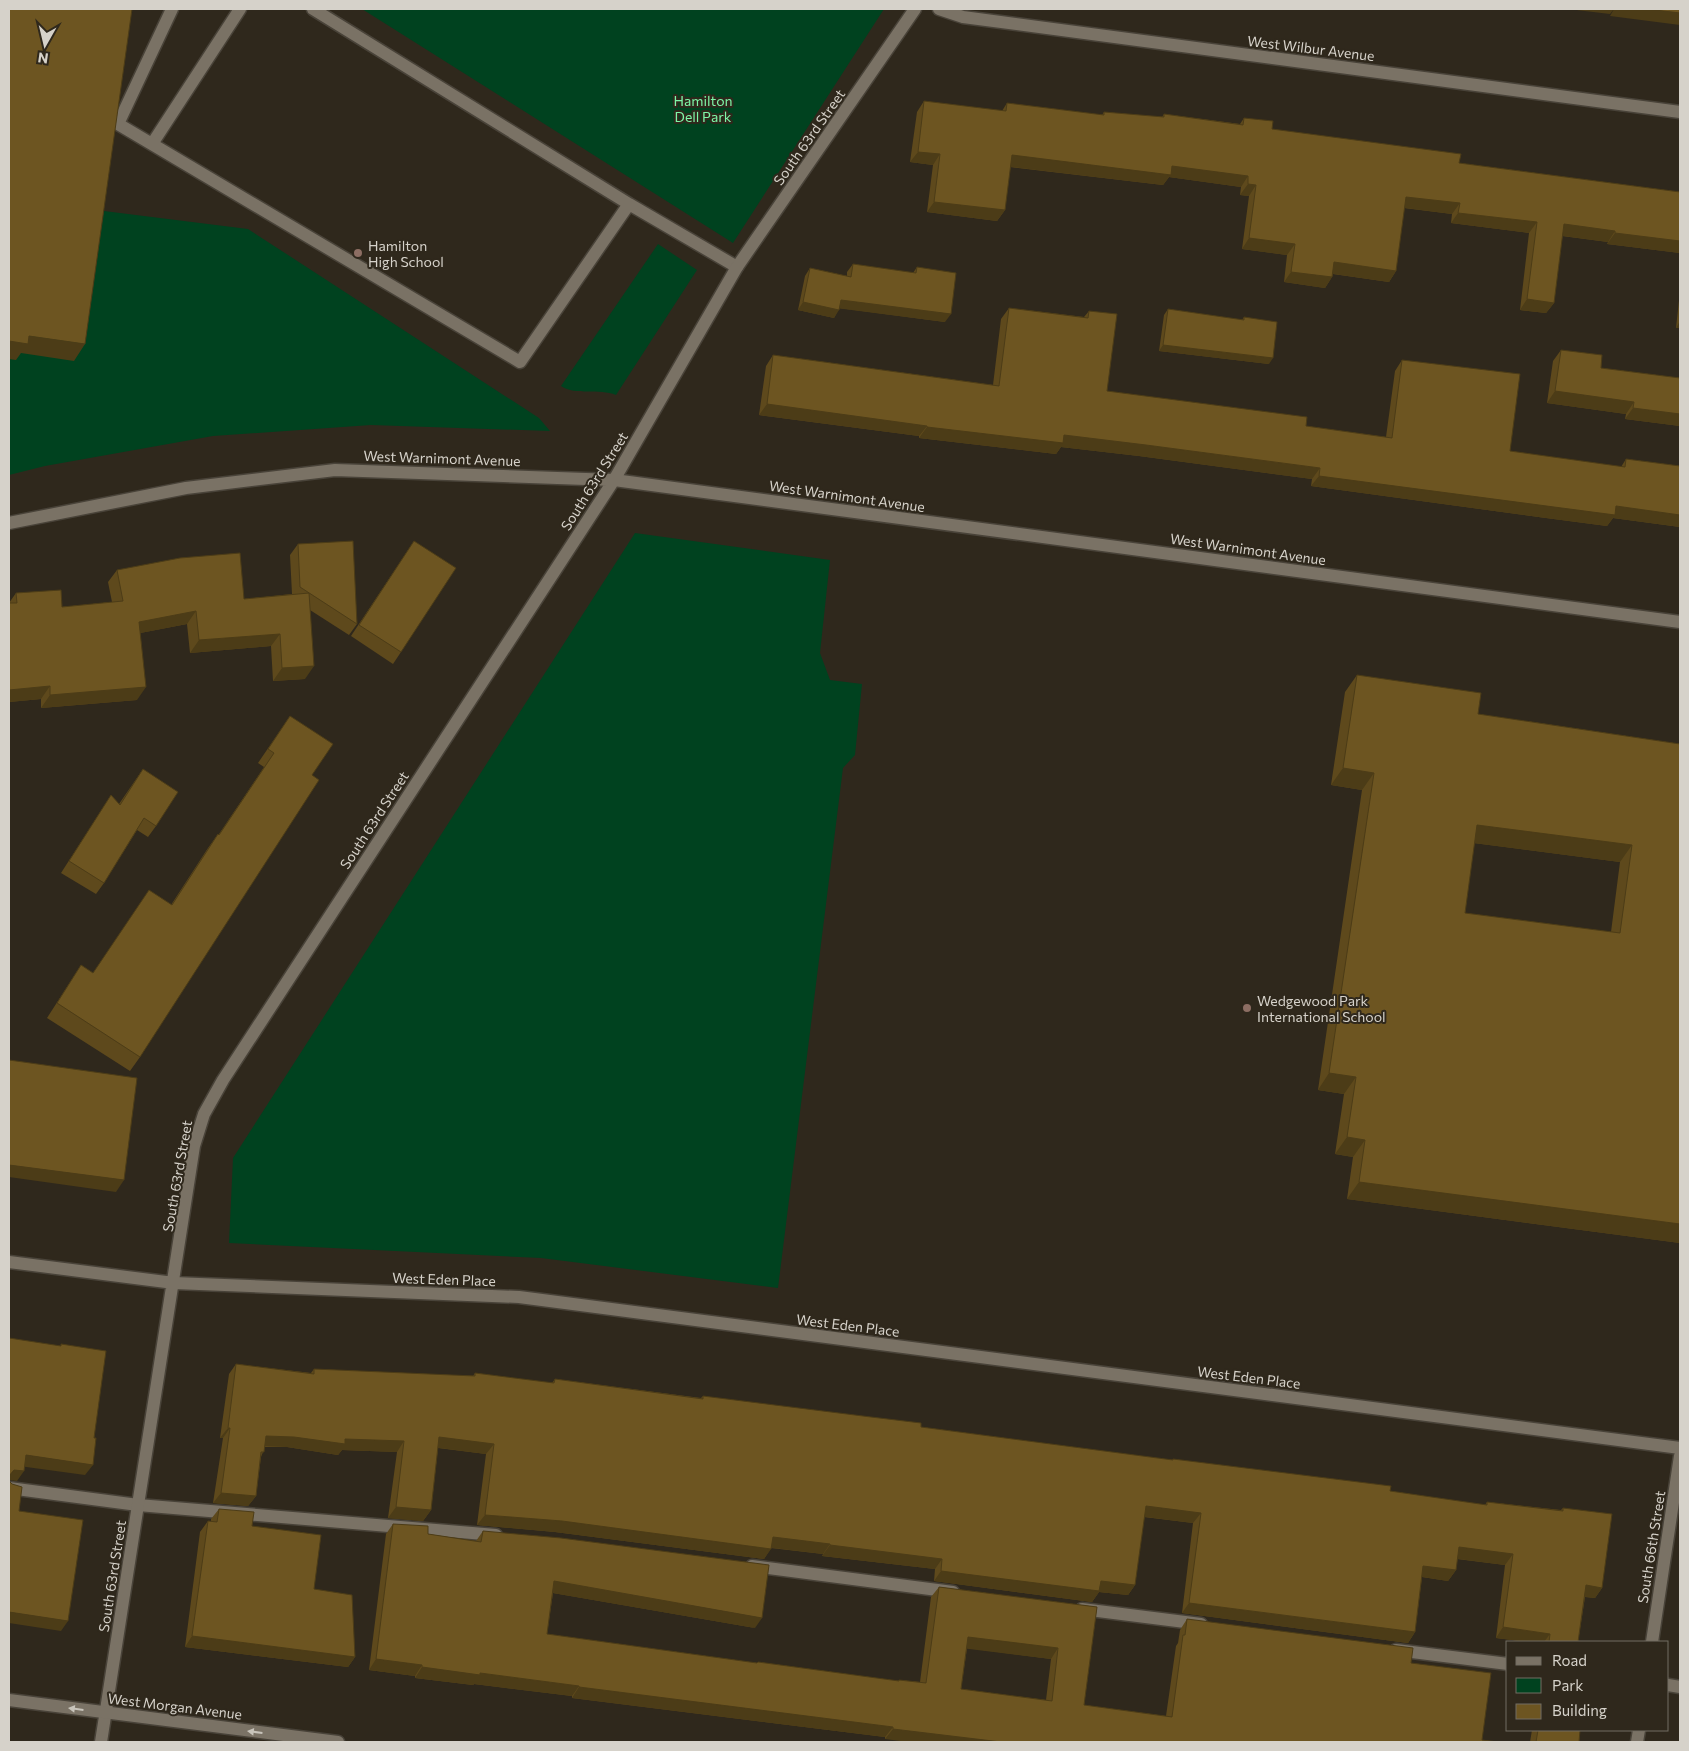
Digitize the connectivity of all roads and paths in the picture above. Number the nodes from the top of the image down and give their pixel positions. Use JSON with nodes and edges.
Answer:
{"nodes":[{"id":1,"x":172,"y":9,"type":"edge"},
{"id":2,"x":240,"y":9,"type":"edge"},
{"id":3,"x":313,"y":9,"type":"edge"},
{"id":4,"x":915,"y":9,"type":"edge"},
{"id":5,"x":939,"y":9,"type":"edge"},
{"id":6,"x":1680,"y":112,"type":"edge"},
{"id":7,"x":152,"y":144,"type":"junction"},
{"id":8,"x":629,"y":204,"type":"junction"},
{"id":9,"x":737,"y":267,"type":"junction"},
{"id":10,"x":614,"y":480,"type":"junction"},
{"id":11,"x":9,"y":523,"type":"edge"},
{"id":12,"x":1680,"y":622,"type":"edge"},
{"id":13,"x":9,"y":1262,"type":"edge"},
{"id":14,"x":174,"y":1282,"type":"junction"},
{"id":15,"x":1680,"y":1448,"type":"edge"},
{"id":16,"x":1680,"y":1456,"type":"edge"},
{"id":17,"x":9,"y":1488,"type":"edge"},
{"id":18,"x":138,"y":1505,"type":"junction"},
{"id":19,"x":505,"y":1536,"type":"edge"},
{"id":20,"x":740,"y":1565,"type":"edge"},
{"id":21,"x":967,"y":1594,"type":"edge"},
{"id":22,"x":1065,"y":1607,"type":"edge"},
{"id":23,"x":1213,"y":1626,"type":"edge"},
{"id":24,"x":1652,"y":1641,"type":"edge"},
{"id":25,"x":1380,"y":1648,"type":"edge"},
{"id":26,"x":1506,"y":1664,"type":"edge"},
{"id":27,"x":9,"y":1700,"type":"edge"},
{"id":28,"x":105,"y":1712,"type":"junction"},
{"id":29,"x":101,"y":1742,"type":"edge"},
{"id":30,"x":338,"y":1742,"type":"edge"}],
"edges":[{"from":1,"to":7,"type":"street"},
{"from":2,"to":7,"type":"street"},
{"from":3,"to":8,"type":"street"},
{"from":4,"to":9,"type":"street","name":"South 63rd Street"},
{"from":5,"to":6,"type":"street","name":"West Wilbur Avenue"},
{"from":7,"to":8,"type":"street"},
{"from":8,"to":9,"type":"street"},
{"from":9,"to":10,"type":"street","name":"South 63rd Street"},
{"from":10,"to":11,"type":"street","name":"West Warnimont Avenue"},
{"from":10,"to":12,"type":"street","name":"West Warnimont Avenue"},
{"from":10,"to":14,"type":"street","name":"South 63rd Street"},
{"from":13,"to":14,"type":"street","name":"West Eden Place"},
{"from":14,"to":15,"type":"street","name":"West Eden Place"},
{"from":14,"to":18,"type":"street","name":"South 63rd Street"},
{"from":16,"to":24,"type":"street","name":"South 66th Street"},
{"from":17,"to":18,"type":"street"},
{"from":18,"to":19,"type":"street"},
{"from":18,"to":28,"type":"street","name":"South 63rd Street"},
{"from":20,"to":21,"type":"street"},
{"from":22,"to":23,"type":"street"},
{"from":25,"to":26,"type":"street"},
{"from":28,"to":27,"type":"street","name":"West Morgan Avenue","one_way":true},
{"from":28,"to":29,"type":"street","name":"South 63rd Street"},
{"from":30,"to":28,"type":"street","name":"West Morgan Avenue","one_way":true}]}
